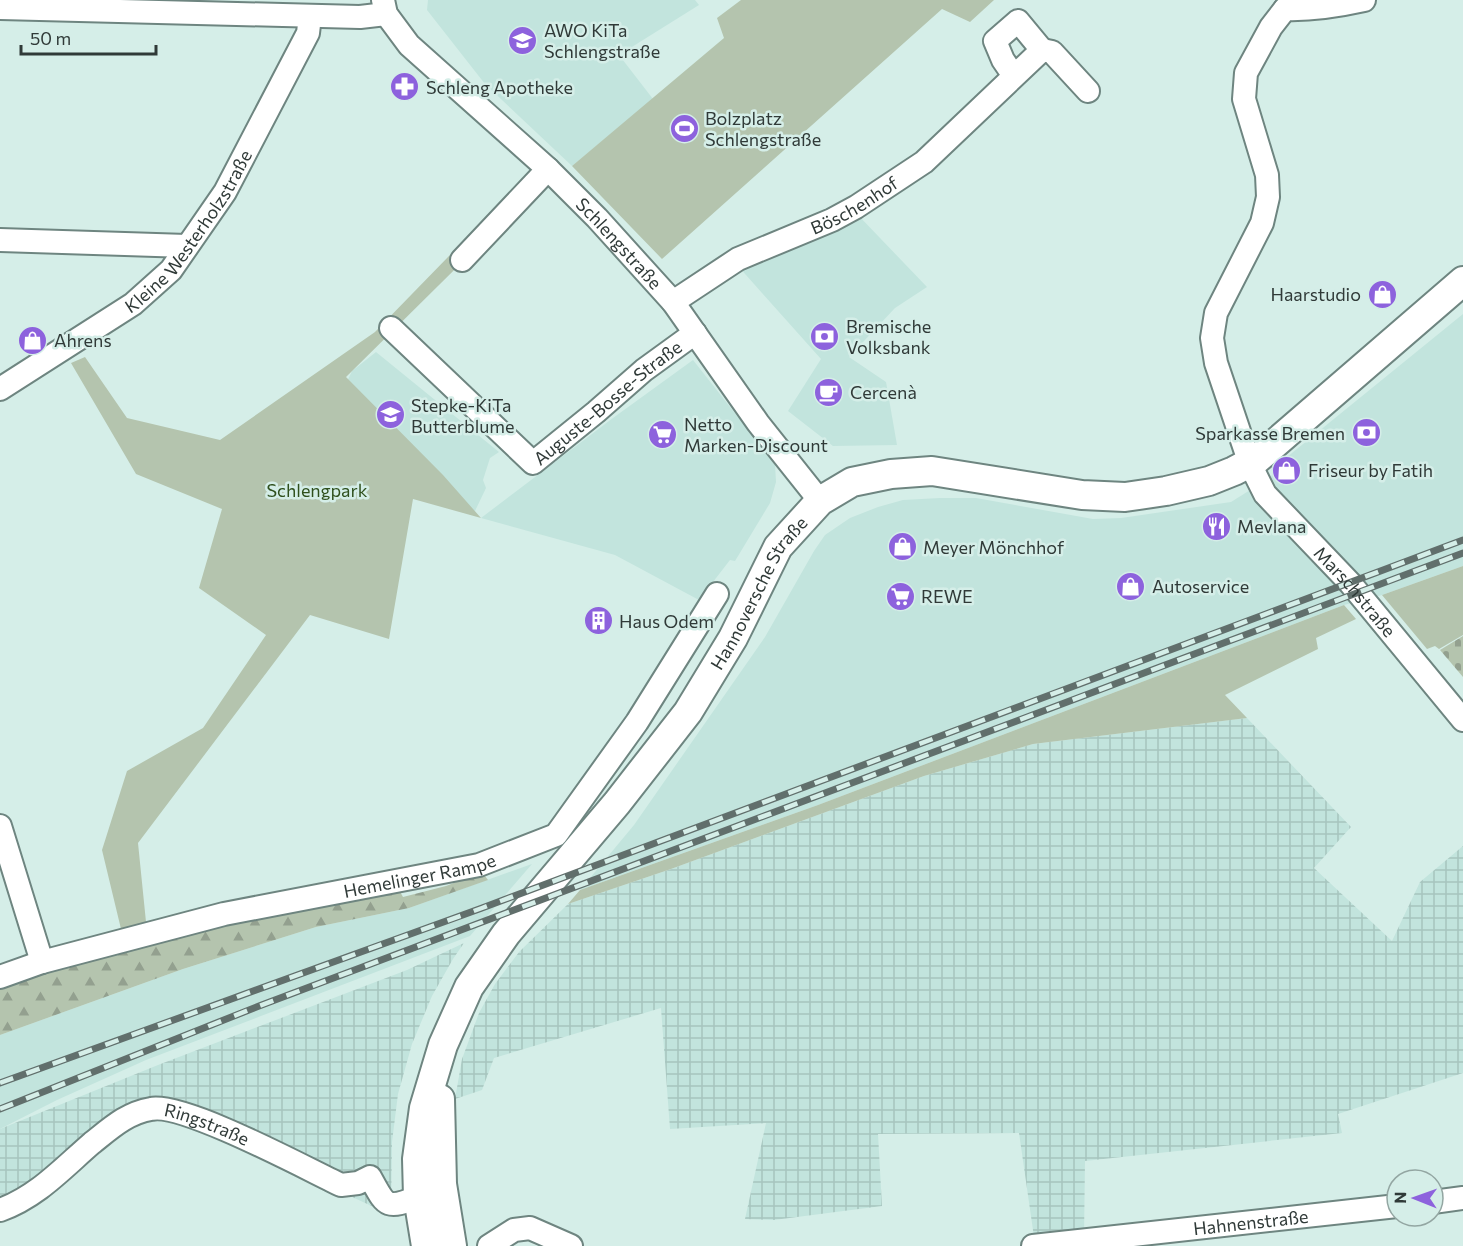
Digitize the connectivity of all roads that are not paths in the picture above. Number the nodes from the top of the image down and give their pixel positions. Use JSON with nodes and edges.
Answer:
{"nodes":[{"id":1,"x":1364,"y":0,"type":"edge"},
{"id":2,"x":391,"y":5,"type":"edge"},
{"id":3,"x":1280,"y":5,"type":"edge"},
{"id":4,"x":0,"y":8,"type":"edge"},
{"id":5,"x":310,"y":16,"type":"junction"},
{"id":6,"x":1042,"y":50,"type":"junction"},
{"id":7,"x":1014,"y":76,"type":"junction"},
{"id":8,"x":1088,"y":91,"type":"dead end"},
{"id":9,"x":548,"y":169,"type":"junction"},
{"id":10,"x":0,"y":240,"type":"edge"},
{"id":11,"x":187,"y":246,"type":"junction"},
{"id":12,"x":462,"y":260,"type":"dead end"},
{"id":13,"x":1463,"y":281,"type":"edge"},
{"id":14,"x":673,"y":302,"type":"junction"},
{"id":15,"x":391,"y":328,"type":"dead end"},
{"id":16,"x":695,"y":333,"type":"junction"},
{"id":17,"x":0,"y":389,"type":"edge"},
{"id":18,"x":1250,"y":464,"type":"junction"},
{"id":19,"x":820,"y":501,"type":"junction"},
{"id":20,"x":717,"y":594,"type":"dead end"},
{"id":21,"x":1463,"y":720,"type":"edge"},
{"id":22,"x":0,"y":825,"type":"edge"},
{"id":23,"x":42,"y":962,"type":"junction"},
{"id":24,"x":0,"y":977,"type":"edge"},
{"id":25,"x":443,"y":1045,"type":"junction"},
{"id":26,"x":418,"y":1197,"type":"junction"},
{"id":27,"x":1463,"y":1198,"type":"edge"},
{"id":28,"x":1445,"y":1200,"type":"edge"},
{"id":29,"x":1385,"y":1207,"type":"edge"},
{"id":30,"x":0,"y":1210,"type":"edge"},
{"id":31,"x":426,"y":1246,"type":"edge"},
{"id":32,"x":452,"y":1246,"type":"edge"},
{"id":33,"x":489,"y":1246,"type":"edge"},
{"id":34,"x":571,"y":1246,"type":"edge"},
{"id":35,"x":1033,"y":1246,"type":"edge"}],
"edges":[{"from":1,"to":3,"type":"street"},
{"from":2,"to":5,"type":"street"},
{"from":2,"to":9,"type":"street","name":"Schlengstraße"},
{"from":3,"to":18,"type":"street","name":"Marschstraße"},
{"from":4,"to":5,"type":"street"},
{"from":5,"to":11,"type":"street","name":"Kleine Westerholzstraße"},
{"from":6,"to":7,"type":"street","name":"Böschenhof"},
{"from":6,"to":7,"type":"street"},
{"from":6,"to":8,"type":"street"},
{"from":7,"to":14,"type":"street","name":"Böschenhof"},
{"from":9,"to":12,"type":"street"},
{"from":9,"to":14,"type":"street","name":"Schlengstraße"},
{"from":10,"to":11,"type":"street"},
{"from":11,"to":17,"type":"street","name":"Kleine Westerholzstraße"},
{"from":13,"to":18,"type":"main road","name":"Hannoversche Straße"},
{"from":14,"to":16,"type":"street","name":"Schlengstraße"},
{"from":15,"to":16,"type":"street","name":"Auguste-Bosse-Straße"},
{"from":16,"to":19,"type":"street","name":"Schlengstraße"},
{"from":18,"to":19,"type":"main road","name":"Hannoversche Straße"},
{"from":18,"to":21,"type":"street","name":"Marschstraße"},
{"from":19,"to":25,"type":"main road","name":"Hannoversche Straße"},
{"from":20,"to":23,"type":"street","name":"Hemelinger Rampe"},
{"from":22,"to":23,"type":"street"},
{"from":23,"to":24,"type":"street","name":"Hemelinger Rampe"},
{"from":25,"to":26,"type":"main road","name":"Hannoversche Straße"},
{"from":25,"to":32,"type":"main road","name":"Hannoversche Straße"},
{"from":26,"to":30,"type":"street","name":"Ringstraße"},
{"from":26,"to":31,"type":"main road","name":"Hannoversche Straße"},
{"from":27,"to":28,"type":"street"},
{"from":29,"to":35,"type":"street","name":"Hahnenstraße"},
{"from":33,"to":34,"type":"street"}]}
